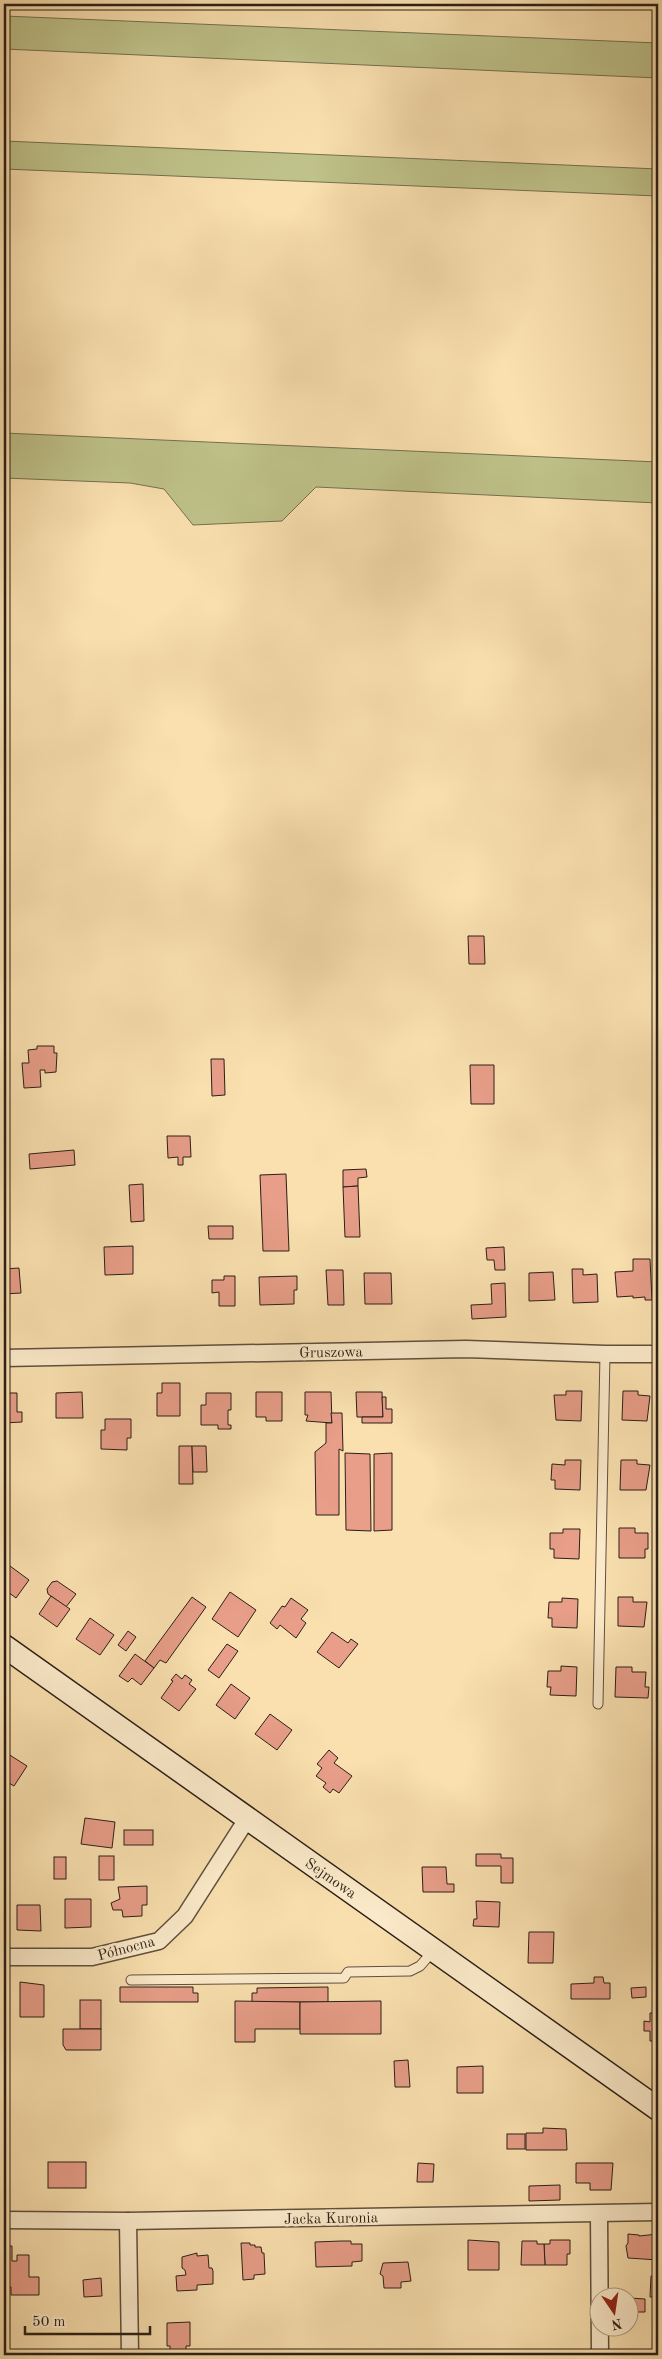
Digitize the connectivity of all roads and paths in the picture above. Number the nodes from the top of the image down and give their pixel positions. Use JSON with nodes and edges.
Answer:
{"nodes":[{"id":1,"x":605,"y":1354,"type":"junction"},
{"id":2,"x":658,"y":1354,"type":"edge"},
{"id":3,"x":4,"y":1358,"type":"edge"},
{"id":4,"x":4,"y":1646,"type":"edge"},
{"id":5,"x":598,"y":1704,"type":"dead end"},
{"id":6,"x":247,"y":1819,"type":"junction"},
{"id":7,"x":434,"y":1950,"type":"junction"},
{"id":8,"x":4,"y":1957,"type":"edge"},
{"id":9,"x":131,"y":1980,"type":"dead end"},
{"id":10,"x":658,"y":2108,"type":"edge"},
{"id":11,"x":658,"y":2212,"type":"edge"},
{"id":12,"x":598,"y":2214,"type":"junction"},
{"id":13,"x":4,"y":2220,"type":"edge"},
{"id":14,"x":128,"y":2221,"type":"junction"},
{"id":15,"x":130,"y":2355,"type":"edge"},
{"id":16,"x":600,"y":2355,"type":"edge"}],
"edges":[{"from":1,"to":2,"type":"street","name":"Gruszowa"},
{"from":1,"to":3,"type":"street","name":"Gruszowa"},
{"from":1,"to":5,"type":"lane"},
{"from":4,"to":6,"type":"main road","name":"Sejmowa"},
{"from":6,"to":7,"type":"main road","name":"Sejmowa"},
{"from":6,"to":8,"type":"street","name":"Północna"},
{"from":7,"to":9,"type":"lane"},
{"from":7,"to":10,"type":"main road","name":"Sejmowa"},
{"from":11,"to":12,"type":"street","name":"Jacka Kuronia"},
{"from":12,"to":14,"type":"street","name":"Jacka Kuronia"},
{"from":12,"to":16,"type":"street"},
{"from":13,"to":14,"type":"street","name":"Jacka Kuronia"},
{"from":14,"to":15,"type":"street"}]}
